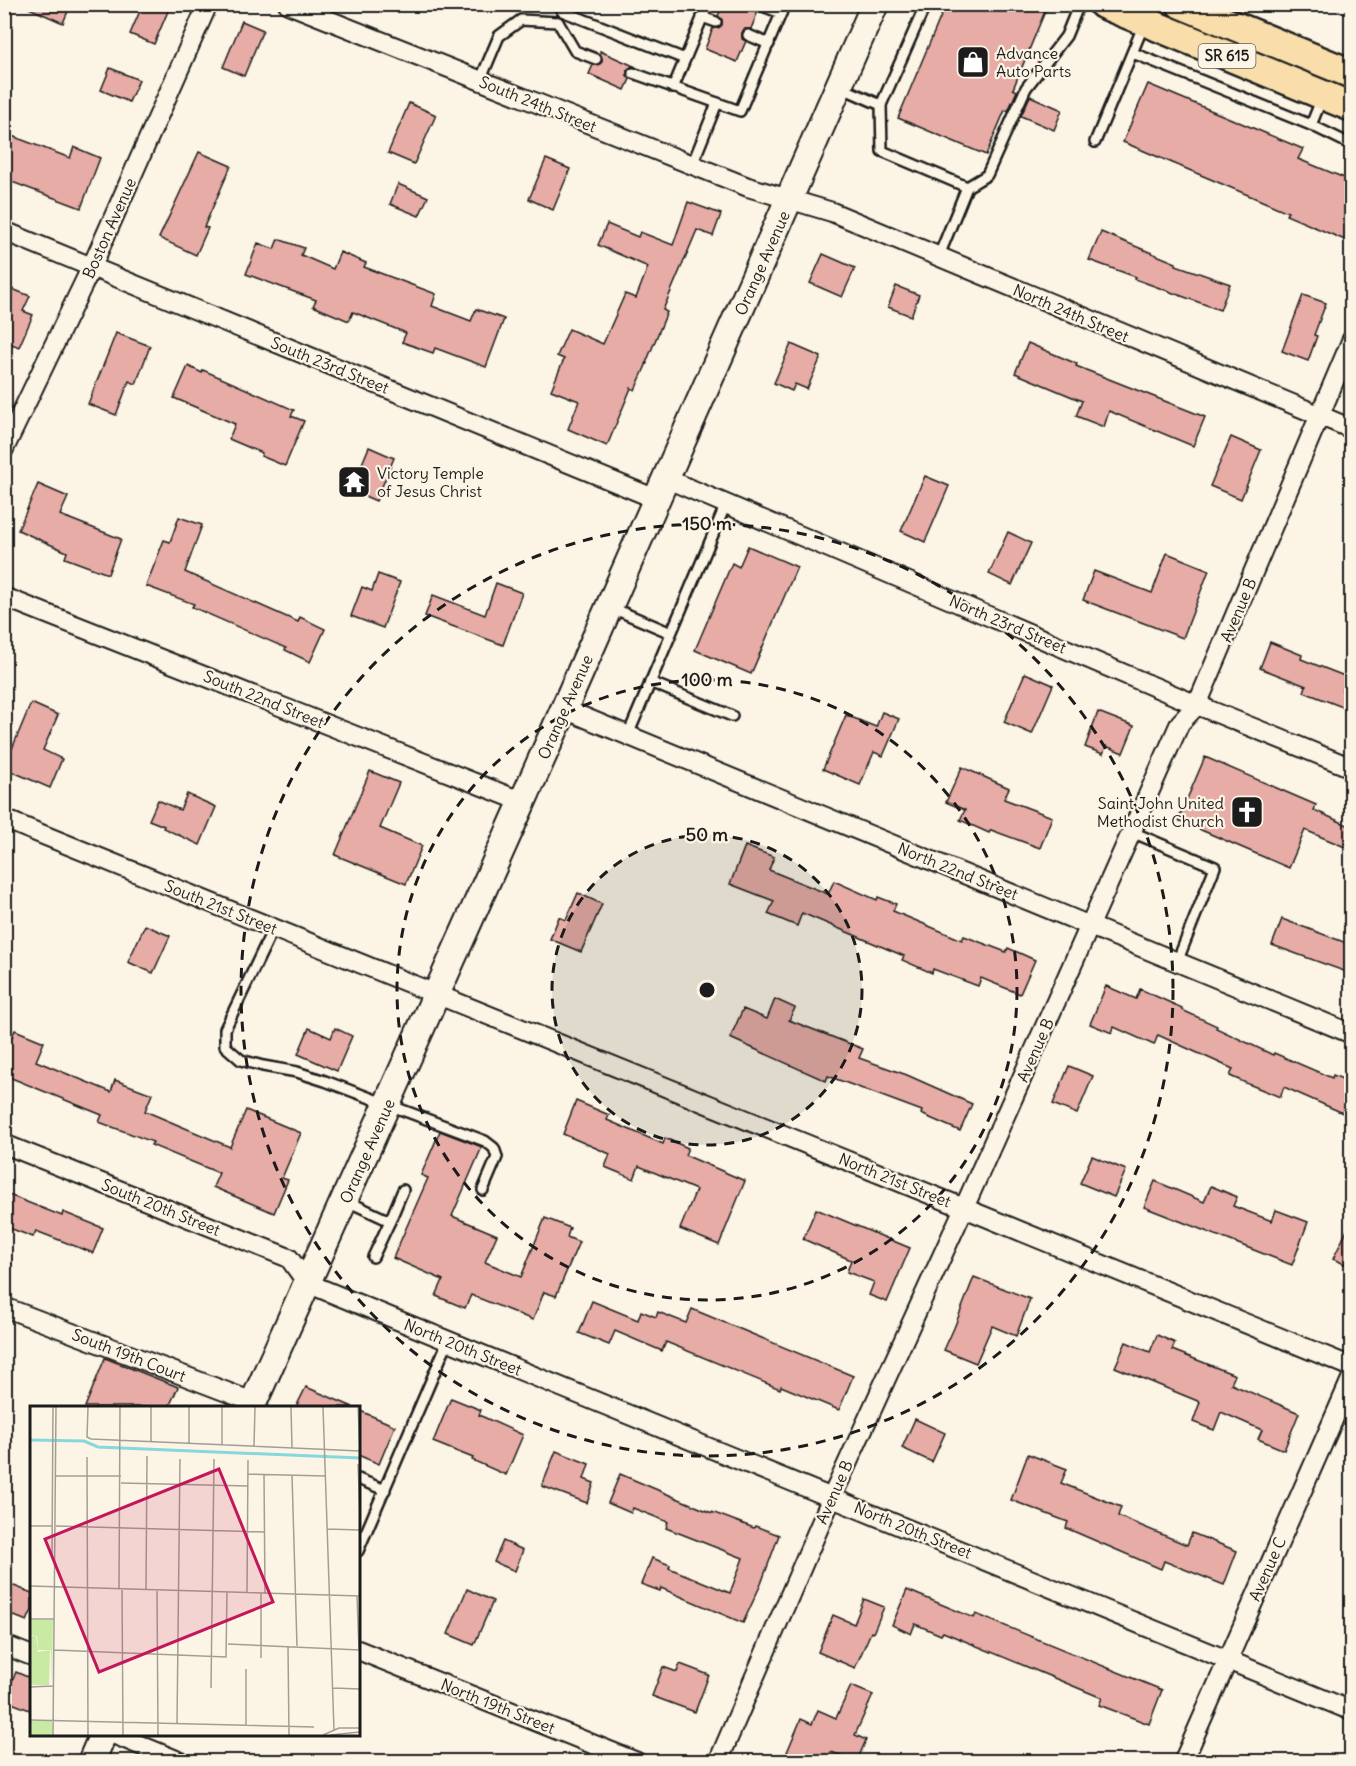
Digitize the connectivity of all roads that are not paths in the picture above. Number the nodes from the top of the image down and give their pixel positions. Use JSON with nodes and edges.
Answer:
{"nodes":[{"id":1,"x":208,"y":4,"type":"edge"},
{"id":2,"x":288,"y":4,"type":"edge"},
{"id":3,"x":708,"y":4,"type":"edge"},
{"id":4,"x":875,"y":4,"type":"edge"},
{"id":5,"x":926,"y":4,"type":"edge"},
{"id":6,"x":1079,"y":4,"type":"edge"},
{"id":7,"x":1103,"y":4,"type":"edge"},
{"id":8,"x":760,"y":5,"type":"edge"},
{"id":9,"x":1182,"y":5,"type":"edge"},
{"id":10,"x":564,"y":8,"type":"edge"},
{"id":11,"x":783,"y":9,"type":"edge"},
{"id":12,"x":702,"y":17,"type":"junction"},
{"id":13,"x":1145,"y":21,"type":"junction"},
{"id":14,"x":558,"y":22,"type":"junction"},
{"id":15,"x":716,"y":22,"type":"dead end"},
{"id":16,"x":748,"y":35,"type":"dead end"},
{"id":17,"x":769,"y":44,"type":"junction"},
{"id":18,"x":1133,"y":53,"type":"junction"},
{"id":19,"x":596,"y":59,"type":"dead end"},
{"id":20,"x":685,"y":59,"type":"junction"},
{"id":21,"x":633,"y":73,"type":"dead end"},
{"id":22,"x":1352,"y":74,"type":"edge"},
{"id":23,"x":480,"y":81,"type":"junction"},
{"id":24,"x":838,"y":87,"type":"junction"},
{"id":25,"x":673,"y":88,"type":"junction"},
{"id":26,"x":1323,"y":95,"type":"junction"},
{"id":27,"x":717,"y":103,"type":"junction"},
{"id":28,"x":881,"y":105,"type":"junction"},
{"id":29,"x":1352,"y":107,"type":"edge"},
{"id":30,"x":1311,"y":125,"type":"junction"},
{"id":31,"x":1095,"y":142,"type":"dead end"},
{"id":32,"x":1352,"y":145,"type":"edge"},
{"id":33,"x":692,"y":165,"type":"junction"},
{"id":34,"x":967,"y":187,"type":"junction"},
{"id":35,"x":790,"y":199,"type":"junction"},
{"id":36,"x":4,"y":231,"type":"edge"},
{"id":37,"x":938,"y":258,"type":"junction"},
{"id":38,"x":92,"y":266,"type":"junction"},
{"id":39,"x":1352,"y":339,"type":"edge"},
{"id":40,"x":1320,"y":416,"type":"junction"},
{"id":41,"x":1352,"y":429,"type":"edge"},
{"id":42,"x":4,"y":449,"type":"edge"},
{"id":43,"x":660,"y":489,"type":"junction"},
{"id":44,"x":726,"y":504,"type":"junction"},
{"id":45,"x":4,"y":597,"type":"edge"},
{"id":46,"x":609,"y":607,"type":"junction"},
{"id":47,"x":671,"y":633,"type":"junction"},
{"id":48,"x":650,"y":682,"type":"junction"},
{"id":49,"x":1197,"y":705,"type":"junction"},
{"id":50,"x":564,"y":709,"type":"junction"},
{"id":51,"x":732,"y":716,"type":"dead end"},
{"id":52,"x":628,"y":735,"type":"junction"},
{"id":53,"x":1352,"y":768,"type":"edge"},
{"id":54,"x":523,"y":802,"type":"junction"},
{"id":55,"x":4,"y":819,"type":"edge"},
{"id":56,"x":1132,"y":832,"type":"junction"},
{"id":57,"x":1090,"y":926,"type":"junction"},
{"id":58,"x":273,"y":929,"type":"junction"},
{"id":59,"x":1177,"y":962,"type":"junction"},
{"id":60,"x":437,"y":996,"type":"junction"},
{"id":61,"x":1352,"y":1034,"type":"edge"},
{"id":62,"x":387,"y":1104,"type":"junction"},
{"id":63,"x":4,"y":1144,"type":"edge"},
{"id":64,"x":403,"y":1190,"type":"dead end"},
{"id":65,"x":483,"y":1190,"type":"dead end"},
{"id":66,"x":344,"y":1200,"type":"junction"},
{"id":67,"x":964,"y":1208,"type":"junction"},
{"id":68,"x":390,"y":1221,"type":"junction"},
{"id":69,"x":373,"y":1257,"type":"dead end"},
{"id":70,"x":307,"y":1283,"type":"junction"},
{"id":71,"x":4,"y":1307,"type":"edge"},
{"id":72,"x":448,"y":1341,"type":"junction"},
{"id":73,"x":1352,"y":1367,"type":"edge"},
{"id":74,"x":1352,"y":1377,"type":"edge"},
{"id":75,"x":252,"y":1405,"type":"edge"},
{"id":76,"x":360,"y":1480,"type":"edge"},
{"id":77,"x":385,"y":1490,"type":"junction"},
{"id":78,"x":832,"y":1497,"type":"junction"},
{"id":79,"x":360,"y":1546,"type":"edge"},
{"id":80,"x":4,"y":1645,"type":"edge"},
{"id":81,"x":360,"y":1651,"type":"edge"},
{"id":82,"x":30,"y":1655,"type":"edge"},
{"id":83,"x":1228,"y":1660,"type":"junction"},
{"id":84,"x":1352,"y":1711,"type":"edge"},
{"id":85,"x":102,"y":1736,"type":"edge"},
{"id":86,"x":117,"y":1736,"type":"edge"},
{"id":87,"x":91,"y":1761,"type":"edge"},
{"id":88,"x":182,"y":1761,"type":"edge"},
{"id":89,"x":637,"y":1761,"type":"edge"},
{"id":90,"x":718,"y":1761,"type":"edge"},
{"id":91,"x":1183,"y":1761,"type":"edge"}],
"edges":[{"from":1,"to":38,"type":"street","name":"Boston Avenue"},
{"from":2,"to":23,"type":"street","name":"South 24th Street"},
{"from":3,"to":12,"type":"lane"},
{"from":4,"to":24,"type":"main road","name":"Orange Avenue"},
{"from":5,"to":28,"type":"lane"},
{"from":6,"to":34,"type":"lane"},
{"from":7,"to":13,"type":"main road","number":"SR 615"},
{"from":8,"to":11,"type":"lane"},
{"from":9,"to":22,"type":"main road","number":"SR 615"},
{"from":10,"to":14,"type":"lane"},
{"from":10,"to":20,"type":"lane"},
{"from":11,"to":17,"type":"lane"},
{"from":12,"to":15,"type":"lane"},
{"from":12,"to":20,"type":"lane"},
{"from":13,"to":18,"type":"lane"},
{"from":13,"to":26,"type":"main road","number":"SR 615"},
{"from":14,"to":19,"type":"lane"},
{"from":14,"to":23,"type":"lane"},
{"from":16,"to":17,"type":"lane"},
{"from":17,"to":27,"type":"lane"},
{"from":18,"to":30,"type":"lane"},
{"from":18,"to":31,"type":"lane"},
{"from":20,"to":25,"type":"lane"},
{"from":21,"to":25,"type":"lane"},
{"from":23,"to":33,"type":"street","name":"South 24th Street"},
{"from":24,"to":28,"type":"lane"},
{"from":24,"to":35,"type":"main road","name":"Orange Avenue"},
{"from":25,"to":27,"type":"lane"},
{"from":26,"to":29,"type":"main road","number":"SR 615"},
{"from":26,"to":30,"type":"lane"},
{"from":27,"to":33,"type":"lane"},
{"from":28,"to":34,"type":"lane"},
{"from":30,"to":32,"type":"lane"},
{"from":33,"to":35,"type":"street","name":"South 24th Street"},
{"from":34,"to":37,"type":"lane"},
{"from":35,"to":37,"type":"street","name":"North 24th Street"},
{"from":35,"to":43,"type":"main road","name":"Orange Avenue"},
{"from":36,"to":38,"type":"street","name":"South 23rd Street"},
{"from":37,"to":40,"type":"street","name":"North 24th Street"},
{"from":38,"to":42,"type":"street","name":"Boston Avenue"},
{"from":38,"to":43,"type":"street","name":"South 23rd Street"},
{"from":39,"to":40,"type":"street","name":"Avenue B"},
{"from":40,"to":41,"type":"street","name":"North 24th Street"},
{"from":40,"to":49,"type":"street","name":"Avenue B"},
{"from":43,"to":44,"type":"street","name":"North 23rd Street"},
{"from":43,"to":46,"type":"main road","name":"Orange Avenue"},
{"from":44,"to":47,"type":"lane"},
{"from":44,"to":49,"type":"street","name":"North 23rd Street"},
{"from":45,"to":54,"type":"street","name":"South 22nd Street"},
{"from":46,"to":47,"type":"lane"},
{"from":46,"to":50,"type":"main road","name":"Orange Avenue"},
{"from":47,"to":48,"type":"lane"},
{"from":48,"to":51,"type":"lane"},
{"from":48,"to":52,"type":"lane"},
{"from":49,"to":53,"type":"street","name":"North 23rd Street"},
{"from":49,"to":56,"type":"street","name":"Avenue B"},
{"from":50,"to":52,"type":"street","name":"North 22nd Street"},
{"from":50,"to":54,"type":"main road","name":"Orange Avenue"},
{"from":52,"to":57,"type":"street","name":"North 22nd Street"},
{"from":54,"to":60,"type":"main road","name":"Orange Avenue"},
{"from":55,"to":58,"type":"street","name":"South 21st Street"},
{"from":56,"to":57,"type":"street","name":"Avenue B"},
{"from":56,"to":59,"type":"lane"},
{"from":57,"to":59,"type":"street","name":"North 22nd Street"},
{"from":57,"to":67,"type":"street","name":"Avenue B"},
{"from":58,"to":60,"type":"street","name":"South 21st Street"},
{"from":58,"to":62,"type":"lane"},
{"from":59,"to":61,"type":"street","name":"North 22nd Street"},
{"from":60,"to":62,"type":"main road","name":"Orange Avenue"},
{"from":60,"to":67,"type":"street","name":"North 21st Street"},
{"from":62,"to":65,"type":"lane"},
{"from":62,"to":66,"type":"main road","name":"Orange Avenue"},
{"from":63,"to":70,"type":"street","name":"South 20th Street"},
{"from":64,"to":68,"type":"lane"},
{"from":66,"to":68,"type":"lane"},
{"from":66,"to":70,"type":"main road","name":"Orange Avenue"},
{"from":67,"to":73,"type":"street","name":"North 21st Street"},
{"from":67,"to":78,"type":"street","name":"Avenue B"},
{"from":68,"to":69,"type":"lane"},
{"from":70,"to":72,"type":"street","name":"North 20th Street"},
{"from":70,"to":75,"type":"main road","name":"Orange Avenue"},
{"from":71,"to":75,"type":"street","name":"South 19th Court"},
{"from":72,"to":77,"type":"lane"},
{"from":72,"to":78,"type":"street","name":"North 20th Street"},
{"from":74,"to":83,"type":"street","name":"Avenue C"},
{"from":76,"to":77,"type":"lane"},
{"from":77,"to":79,"type":"lane"},
{"from":78,"to":83,"type":"street","name":"North 20th Street"},
{"from":78,"to":90,"type":"street","name":"Avenue B"},
{"from":80,"to":82,"type":"street"},
{"from":81,"to":89,"type":"street","name":"North 19th Street"},
{"from":83,"to":84,"type":"street","name":"North 20th Street"},
{"from":83,"to":91,"type":"street","name":"Avenue C"},
{"from":85,"to":87,"type":"main road"},
{"from":86,"to":88,"type":"street"}]}
